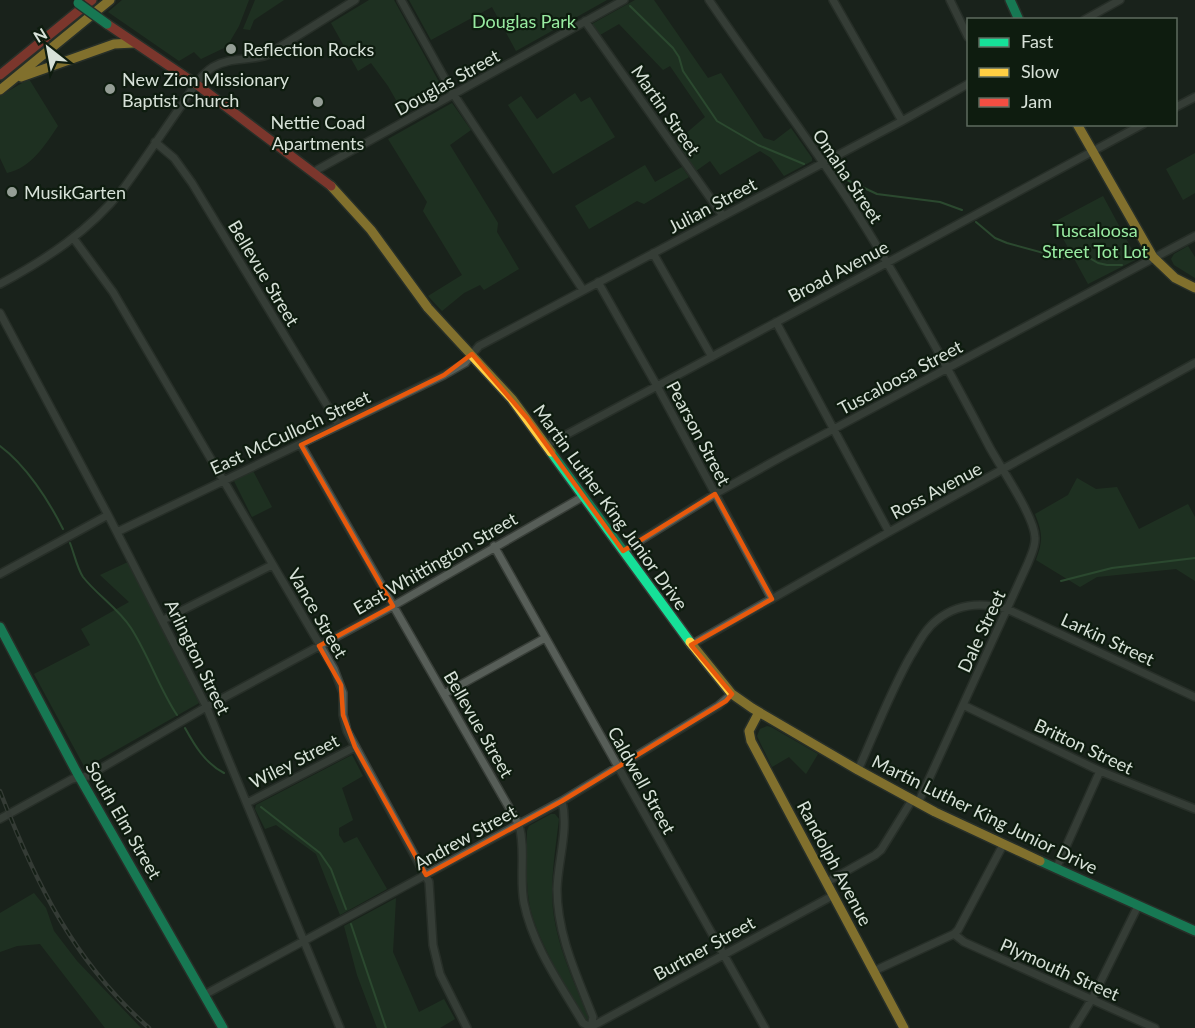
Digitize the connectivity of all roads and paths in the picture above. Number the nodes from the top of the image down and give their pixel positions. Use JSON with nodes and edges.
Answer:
{"nodes":[{"id":1,"x":92,"y":0,"type":"edge"},
{"id":2,"x":110,"y":0,"type":"edge"},
{"id":3,"x":355,"y":0,"type":"edge"},
{"id":4,"x":401,"y":0,"type":"edge"},
{"id":5,"x":624,"y":0,"type":"edge"},
{"id":6,"x":709,"y":0,"type":"edge"},
{"id":7,"x":833,"y":0,"type":"edge"},
{"id":8,"x":950,"y":0,"type":"edge"},
{"id":9,"x":1010,"y":0,"type":"edge"},
{"id":10,"x":1120,"y":0,"type":"edge"},
{"id":11,"x":76,"y":2,"type":"edge"},
{"id":12,"x":1018,"y":18,"type":"edge"},
{"id":13,"x":1088,"y":18,"type":"edge"},
{"id":14,"x":585,"y":21,"type":"junction"},
{"id":15,"x":967,"y":33,"type":"edge"},
{"id":16,"x":134,"y":43,"type":"junction"},
{"id":17,"x":1,"y":73,"type":"edge"},
{"id":18,"x":15,"y":80,"type":"junction"},
{"id":19,"x":196,"y":84,"type":"junction"},
{"id":20,"x":967,"y":85,"type":"edge"},
{"id":21,"x":0,"y":90,"type":"edge"},
{"id":22,"x":454,"y":95,"type":"junction"},
{"id":23,"x":1195,"y":96,"type":"edge"},
{"id":24,"x":1177,"y":106,"type":"edge"},
{"id":25,"x":902,"y":121,"type":"junction"},
{"id":26,"x":1078,"y":126,"type":"edge"},
{"id":27,"x":1139,"y":126,"type":"edge"},
{"id":28,"x":155,"y":142,"type":"junction"},
{"id":29,"x":1093,"y":152,"type":"junction"},
{"id":30,"x":824,"y":163,"type":"junction"},
{"id":31,"x":315,"y":171,"type":"junction"},
{"id":32,"x":723,"y":216,"type":"junction"},
{"id":33,"x":1195,"y":236,"type":"edge"},
{"id":34,"x":74,"y":239,"type":"junction"},
{"id":35,"x":653,"y":253,"type":"junction"},
{"id":36,"x":1153,"y":257,"type":"junction"},
{"id":37,"x":887,"y":262,"type":"junction"},
{"id":38,"x":598,"y":282,"type":"junction"},
{"id":39,"x":0,"y":284,"type":"edge"},
{"id":40,"x":1195,"y":288,"type":"edge"},
{"id":41,"x":582,"y":290,"type":"junction"},
{"id":42,"x":0,"y":313,"type":"edge"},
{"id":43,"x":776,"y":322,"type":"junction"},
{"id":44,"x":472,"y":354,"type":"junction"},
{"id":45,"x":712,"y":357,"type":"junction"},
{"id":46,"x":1195,"y":363,"type":"edge"},
{"id":47,"x":948,"y":368,"type":"junction"},
{"id":48,"x":657,"y":386,"type":"junction"},
{"id":49,"x":339,"y":425,"type":"junction"},
{"id":50,"x":834,"y":429,"type":"junction"},
{"id":51,"x":301,"y":444,"type":"junction"},
{"id":52,"x":547,"y":444,"type":"junction"},
{"id":53,"x":1003,"y":471,"type":"junction"},
{"id":54,"x":223,"y":480,"type":"junction"},
{"id":55,"x":715,"y":495,"type":"junction"},
{"id":56,"x":584,"y":496,"type":"junction"},
{"id":57,"x":108,"y":515,"type":"junction"},
{"id":58,"x":117,"y":532,"type":"junction"},
{"id":59,"x":889,"y":532,"type":"junction"},
{"id":60,"x":494,"y":546,"type":"junction"},
{"id":61,"x":623,"y":551,"type":"junction"},
{"id":62,"x":272,"y":565,"type":"junction"},
{"id":63,"x":0,"y":574,"type":"edge"},
{"id":64,"x":772,"y":599,"type":"junction"},
{"id":65,"x":393,"y":606,"type":"junction"},
{"id":66,"x":1007,"y":609,"type":"junction"},
{"id":67,"x":163,"y":620,"type":"junction"},
{"id":68,"x":0,"y":627,"type":"edge"},
{"id":69,"x":545,"y":638,"type":"junction"},
{"id":70,"x":691,"y":645,"type":"junction"},
{"id":71,"x":319,"y":646,"type":"junction"},
{"id":72,"x":444,"y":694,"type":"junction"},
{"id":73,"x":732,"y":694,"type":"junction"},
{"id":74,"x":1195,"y":697,"type":"edge"},
{"id":75,"x":963,"y":705,"type":"junction"},
{"id":76,"x":207,"y":708,"type":"junction"},
{"id":77,"x":759,"y":712,"type":"junction"},
{"id":78,"x":355,"y":747,"type":"junction"},
{"id":79,"x":618,"y":768,"type":"junction"},
{"id":80,"x":858,"y":770,"type":"junction"},
{"id":81,"x":1100,"y":771,"type":"junction"},
{"id":82,"x":80,"y":777,"type":"junction"},
{"id":83,"x":562,"y":801,"type":"junction"},
{"id":84,"x":915,"y":801,"type":"junction"},
{"id":85,"x":247,"y":803,"type":"junction"},
{"id":86,"x":1195,"y":809,"type":"edge"},
{"id":87,"x":0,"y":819,"type":"edge"},
{"id":88,"x":519,"y":825,"type":"junction"},
{"id":89,"x":1003,"y":845,"type":"junction"},
{"id":90,"x":1056,"y":869,"type":"junction"},
{"id":91,"x":426,"y":875,"type":"junction"},
{"id":92,"x":826,"y":882,"type":"junction"},
{"id":93,"x":834,"y":895,"type":"junction"},
{"id":94,"x":1138,"y":906,"type":"junction"},
{"id":95,"x":1195,"y":931,"type":"edge"},
{"id":96,"x":954,"y":934,"type":"junction"},
{"id":97,"x":304,"y":941,"type":"junction"},
{"id":98,"x":723,"y":954,"type":"junction"},
{"id":99,"x":874,"y":971,"type":"junction"},
{"id":100,"x":204,"y":995,"type":"junction"},
{"id":101,"x":1092,"y":999,"type":"junction"},
{"id":102,"x":223,"y":1028,"type":"edge"},
{"id":103,"x":340,"y":1028,"type":"edge"},
{"id":104,"x":466,"y":1028,"type":"edge"},
{"id":105,"x":591,"y":1028,"type":"edge"},
{"id":106,"x":765,"y":1028,"type":"edge"},
{"id":107,"x":904,"y":1028,"type":"edge"},
{"id":108,"x":1074,"y":1028,"type":"edge"},
{"id":109,"x":1155,"y":1028,"type":"edge"}],
"edges":[{"from":1,"to":17,"type":"main road"},
{"from":2,"to":18,"type":"main road"},
{"from":3,"to":19,"type":"street"},
{"from":4,"to":22,"type":"street"},
{"from":5,"to":14,"type":"street","name":"Douglas Street"},
{"from":6,"to":30,"type":"street","name":"Omaha Street"},
{"from":7,"to":25,"type":"street"},
{"from":8,"to":15,"type":"street"},
{"from":9,"to":12,"type":"main road"},
{"from":10,"to":13,"type":"street"},
{"from":11,"to":16,"type":"main road","name":"Martin Luther King Junior Drive","bridge":true},
{"from":14,"to":22,"type":"street","name":"Douglas Street"},
{"from":14,"to":32,"type":"street","name":"Martin Street"},
{"from":16,"to":18,"type":"main road"},
{"from":16,"to":19,"type":"main road","name":"Martin Luther King Junior Drive"},
{"from":18,"to":21,"type":"main road"},
{"from":19,"to":28,"type":"street"},
{"from":19,"to":31,"type":"main road","name":"Martin Luther King Junior Drive"},
{"from":20,"to":25,"type":"street","name":"Julian Street"},
{"from":22,"to":31,"type":"street","name":"Douglas Street"},
{"from":22,"to":41,"type":"street"},
{"from":23,"to":24,"type":"street"},
{"from":25,"to":30,"type":"street","name":"Julian Street"},
{"from":26,"to":29,"type":"main road"},
{"from":27,"to":29,"type":"street","name":"Broad Avenue"},
{"from":28,"to":34,"type":"street"},
{"from":28,"to":49,"type":"street","name":"Bellevue Street"},
{"from":29,"to":36,"type":"main road"},
{"from":29,"to":37,"type":"street","name":"Broad Avenue"},
{"from":30,"to":32,"type":"street","name":"Julian Street"},
{"from":30,"to":37,"type":"street","name":"Omaha Street"},
{"from":31,"to":44,"type":"main road","name":"Martin Luther King Junior Drive"},
{"from":32,"to":35,"type":"street","name":"Julian Street"},
{"from":33,"to":36,"type":"street","name":"Tuscaloosa Street"},
{"from":34,"to":39,"type":"street"},
{"from":34,"to":54,"type":"street","name":"Vance Street"},
{"from":35,"to":38,"type":"street","name":"Julian Street"},
{"from":35,"to":45,"type":"street"},
{"from":36,"to":40,"type":"main road"},
{"from":36,"to":47,"type":"street","name":"Tuscaloosa Street"},
{"from":37,"to":43,"type":"street","name":"Broad Avenue"},
{"from":37,"to":47,"type":"street","name":"Omaha Street"},
{"from":38,"to":41,"type":"street","name":"Julian Street"},
{"from":38,"to":48,"type":"street","name":"Pearson Street"},
{"from":41,"to":44,"type":"street","name":"Julian Street"},
{"from":42,"to":57,"type":"street","name":"Arlington Street"},
{"from":43,"to":45,"type":"street","name":"Broad Avenue"},
{"from":43,"to":50,"type":"street"},
{"from":44,"to":49,"type":"street","name":"East McCulloch Street"},
{"from":44,"to":52,"type":"main road","name":"Martin Luther King Junior Drive"},
{"from":45,"to":48,"type":"street","name":"Broad Avenue"},
{"from":46,"to":53,"type":"street","name":"Ross Avenue"},
{"from":47,"to":50,"type":"street","name":"Tuscaloosa Street"},
{"from":47,"to":53,"type":"street","name":"Omaha Street"},
{"from":48,"to":52,"type":"street","name":"Broad Avenue"},
{"from":48,"to":55,"type":"street","name":"Pearson Street"},
{"from":49,"to":51,"type":"street","name":"East McCulloch Street"},
{"from":50,"to":55,"type":"street","name":"Tuscaloosa Street"},
{"from":50,"to":59,"type":"street"},
{"from":51,"to":54,"type":"street","name":"East McCulloch Street"},
{"from":51,"to":65,"type":"street","name":"Bellevue Street"},
{"from":52,"to":56,"type":"main road","name":"Martin Luther King Junior Drive"},
{"from":53,"to":59,"type":"street","name":"Ross Avenue"},
{"from":53,"to":66,"type":"street","name":"Dale Street"},
{"from":54,"to":58,"type":"street","name":"East McCulloch Street"},
{"from":54,"to":62,"type":"street","name":"Vance Street"},
{"from":55,"to":61,"type":"street","name":"Tuscaloosa Street"},
{"from":55,"to":64,"type":"street","name":"Pearson Street"},
{"from":56,"to":60,"type":"street","name":"East Whittington Street"},
{"from":56,"to":61,"type":"main road","name":"Martin Luther King Junior Drive"},
{"from":57,"to":58,"type":"street","name":"Arlington Street"},
{"from":57,"to":63,"type":"street"},
{"from":58,"to":67,"type":"street","name":"Arlington Street"},
{"from":59,"to":64,"type":"street","name":"Ross Avenue"},
{"from":60,"to":65,"type":"street","name":"East Whittington Street"},
{"from":60,"to":69,"type":"street","name":"Caldwell Street"},
{"from":61,"to":70,"type":"main road","name":"Martin Luther King Junior Drive"},
{"from":62,"to":67,"type":"street"},
{"from":62,"to":71,"type":"street","name":"Vance Street"},
{"from":64,"to":70,"type":"street","name":"Ross Avenue"},
{"from":65,"to":71,"type":"street","name":"East Whittington Street"},
{"from":65,"to":72,"type":"street","name":"Bellevue Street"},
{"from":66,"to":74,"type":"street","name":"Larkin Street"},
{"from":66,"to":75,"type":"street","name":"Dale Street"},
{"from":66,"to":80,"type":"street","name":"Larkin Street"},
{"from":67,"to":76,"type":"street","name":"Arlington Street"},
{"from":68,"to":82,"type":"main road","name":"South Elm Street"},
{"from":69,"to":72,"type":"street"},
{"from":69,"to":79,"type":"street","name":"Caldwell Street"},
{"from":70,"to":73,"type":"main road","name":"Martin Luther King Junior Drive"},
{"from":71,"to":76,"type":"street","name":"East Whittington Street"},
{"from":71,"to":78,"type":"street","name":"Vance Street"},
{"from":72,"to":88,"type":"street","name":"Bellevue Street"},
{"from":73,"to":77,"type":"main road","name":"Martin Luther King Junior Drive"},
{"from":73,"to":79,"type":"street","name":"Andrew Street"},
{"from":75,"to":81,"type":"street","name":"Britton Street"},
{"from":75,"to":84,"type":"street","name":"Dale Street"},
{"from":76,"to":82,"type":"street","name":"East Whittington Street"},
{"from":76,"to":85,"type":"street","name":"Arlington Street"},
{"from":77,"to":80,"type":"main road","name":"Martin Luther King Junior Drive"},
{"from":77,"to":92,"type":"main road","name":"Randolph Avenue"},
{"from":78,"to":85,"type":"street","name":"Wiley Street"},
{"from":78,"to":91,"type":"street","name":"Vance Street"},
{"from":79,"to":83,"type":"street","name":"Andrew Street"},
{"from":79,"to":98,"type":"street","name":"Caldwell Street"},
{"from":80,"to":84,"type":"main road","name":"Martin Luther King Junior Drive"},
{"from":81,"to":86,"type":"street","name":"Britton Street"},
{"from":81,"to":90,"type":"street"},
{"from":82,"to":87,"type":"street","name":"East Whittington Street"},
{"from":82,"to":100,"type":"main road","name":"South Elm Street"},
{"from":83,"to":88,"type":"street","name":"Andrew Street"},
{"from":83,"to":105,"type":"street"},
{"from":84,"to":89,"type":"main road","name":"Martin Luther King Junior Drive"},
{"from":84,"to":92,"type":"street","name":"Dale Street"},
{"from":85,"to":97,"type":"street","name":"Arlington Street"},
{"from":88,"to":91,"type":"street","name":"Andrew Street"},
{"from":88,"to":105,"type":"street","name":"Bellevue Street"},
{"from":89,"to":90,"type":"main road","name":"Martin Luther King Junior Drive"},
{"from":89,"to":96,"type":"street"},
{"from":90,"to":94,"type":"main road","name":"Martin Luther King Junior Drive"},
{"from":91,"to":97,"type":"street","name":"Andrew Street"},
{"from":91,"to":104,"type":"street","name":"Vance Street"},
{"from":92,"to":93,"type":"main road","name":"Randolph Avenue"},
{"from":93,"to":98,"type":"street","name":"Burtner Street"},
{"from":93,"to":99,"type":"main road","name":"Randolph Avenue"},
{"from":94,"to":95,"type":"main road","name":"Martin Luther King Junior Drive"},
{"from":94,"to":101,"type":"street"},
{"from":96,"to":99,"type":"street"},
{"from":96,"to":101,"type":"street","name":"Plymouth Street"},
{"from":97,"to":100,"type":"street","name":"Andrew Street"},
{"from":97,"to":103,"type":"street","name":"Arlington Street"},
{"from":98,"to":105,"type":"street","name":"Burtner Street"},
{"from":98,"to":106,"type":"street","name":"Caldwell Street"},
{"from":99,"to":107,"type":"main road","name":"Randolph Avenue"},
{"from":100,"to":102,"type":"main road","name":"South Elm Street"},
{"from":101,"to":108,"type":"street"},
{"from":101,"to":109,"type":"street","name":"Plymouth Street"}]}
